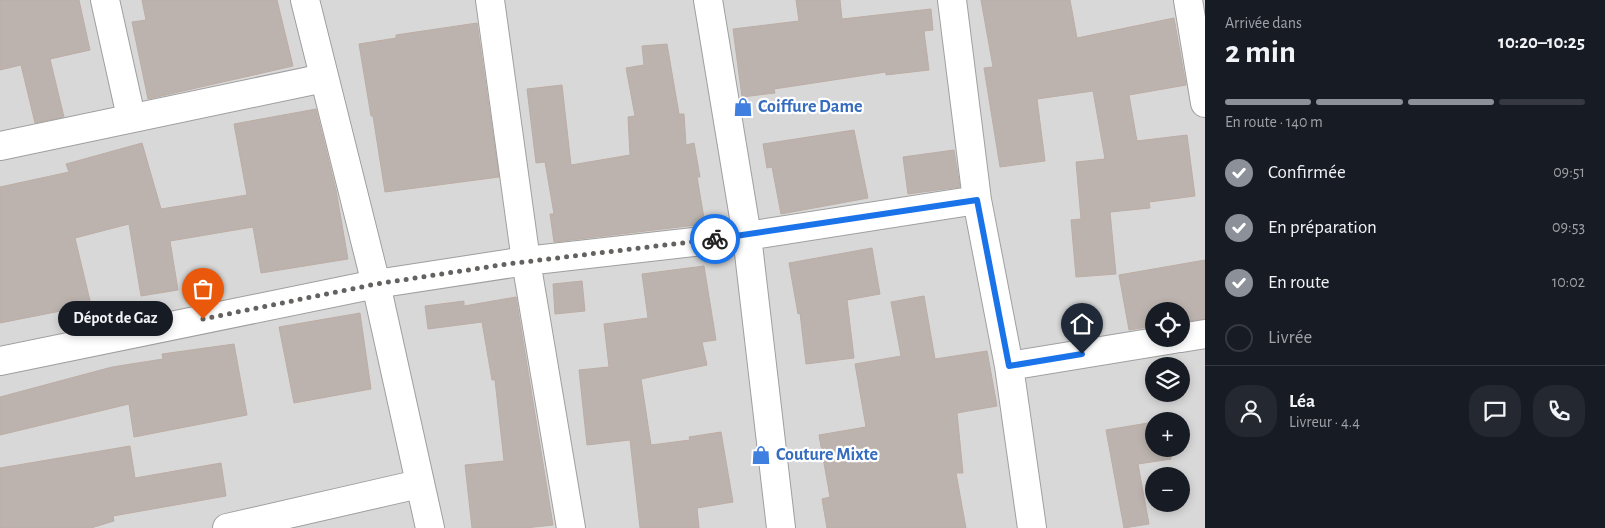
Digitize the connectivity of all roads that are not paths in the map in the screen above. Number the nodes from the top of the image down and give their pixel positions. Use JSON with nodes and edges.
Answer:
{"nodes":[{"id":1,"x":105,"y":0,"type":"edge"},
{"id":2,"x":305,"y":0,"type":"edge"},
{"id":3,"x":490,"y":0,"type":"edge"},
{"id":4,"x":708,"y":0,"type":"edge"},
{"id":5,"x":952,"y":0,"type":"edge"},
{"id":6,"x":1188,"y":0,"type":"edge"},
{"id":7,"x":324,"y":78,"type":"junction"},
{"id":8,"x":1205,"y":103,"type":"edge"},
{"id":9,"x":131,"y":117,"type":"junction"},
{"id":10,"x":0,"y":146,"type":"edge"},
{"id":11,"x":977,"y":200,"type":"junction"},
{"id":12,"x":747,"y":236,"type":"junction"},
{"id":13,"x":526,"y":261,"type":"junction"},
{"id":14,"x":376,"y":284,"type":"junction"},
{"id":15,"x":1205,"y":334,"type":"edge"},
{"id":16,"x":1190,"y":336,"type":"edge"},
{"id":17,"x":1145,"y":344,"type":"edge"},
{"id":18,"x":0,"y":361,"type":"edge"},
{"id":19,"x":1009,"y":366,"type":"junction"},
{"id":20,"x":419,"y":484,"type":"junction"},
{"id":21,"x":227,"y":528,"type":"edge"},
{"id":22,"x":430,"y":528,"type":"edge"},
{"id":23,"x":571,"y":528,"type":"edge"},
{"id":24,"x":781,"y":528,"type":"edge"},
{"id":25,"x":1032,"y":528,"type":"edge"}],
"edges":[{"from":1,"to":9,"type":"street"},
{"from":2,"to":7,"type":"street"},
{"from":3,"to":13,"type":"street"},
{"from":4,"to":12,"type":"street"},
{"from":5,"to":11,"type":"street"},
{"from":6,"to":8,"type":"street"},
{"from":7,"to":9,"type":"street"},
{"from":7,"to":14,"type":"street"},
{"from":9,"to":10,"type":"street"},
{"from":11,"to":12,"type":"street"},
{"from":11,"to":19,"type":"street"},
{"from":12,"to":13,"type":"street"},
{"from":12,"to":24,"type":"street"},
{"from":13,"to":14,"type":"street"},
{"from":13,"to":23,"type":"street"},
{"from":14,"to":18,"type":"street"},
{"from":14,"to":20,"type":"street"},
{"from":15,"to":16,"type":"street"},
{"from":17,"to":19,"type":"street"},
{"from":19,"to":25,"type":"street"},
{"from":20,"to":21,"type":"street"},
{"from":20,"to":22,"type":"street"}]}
